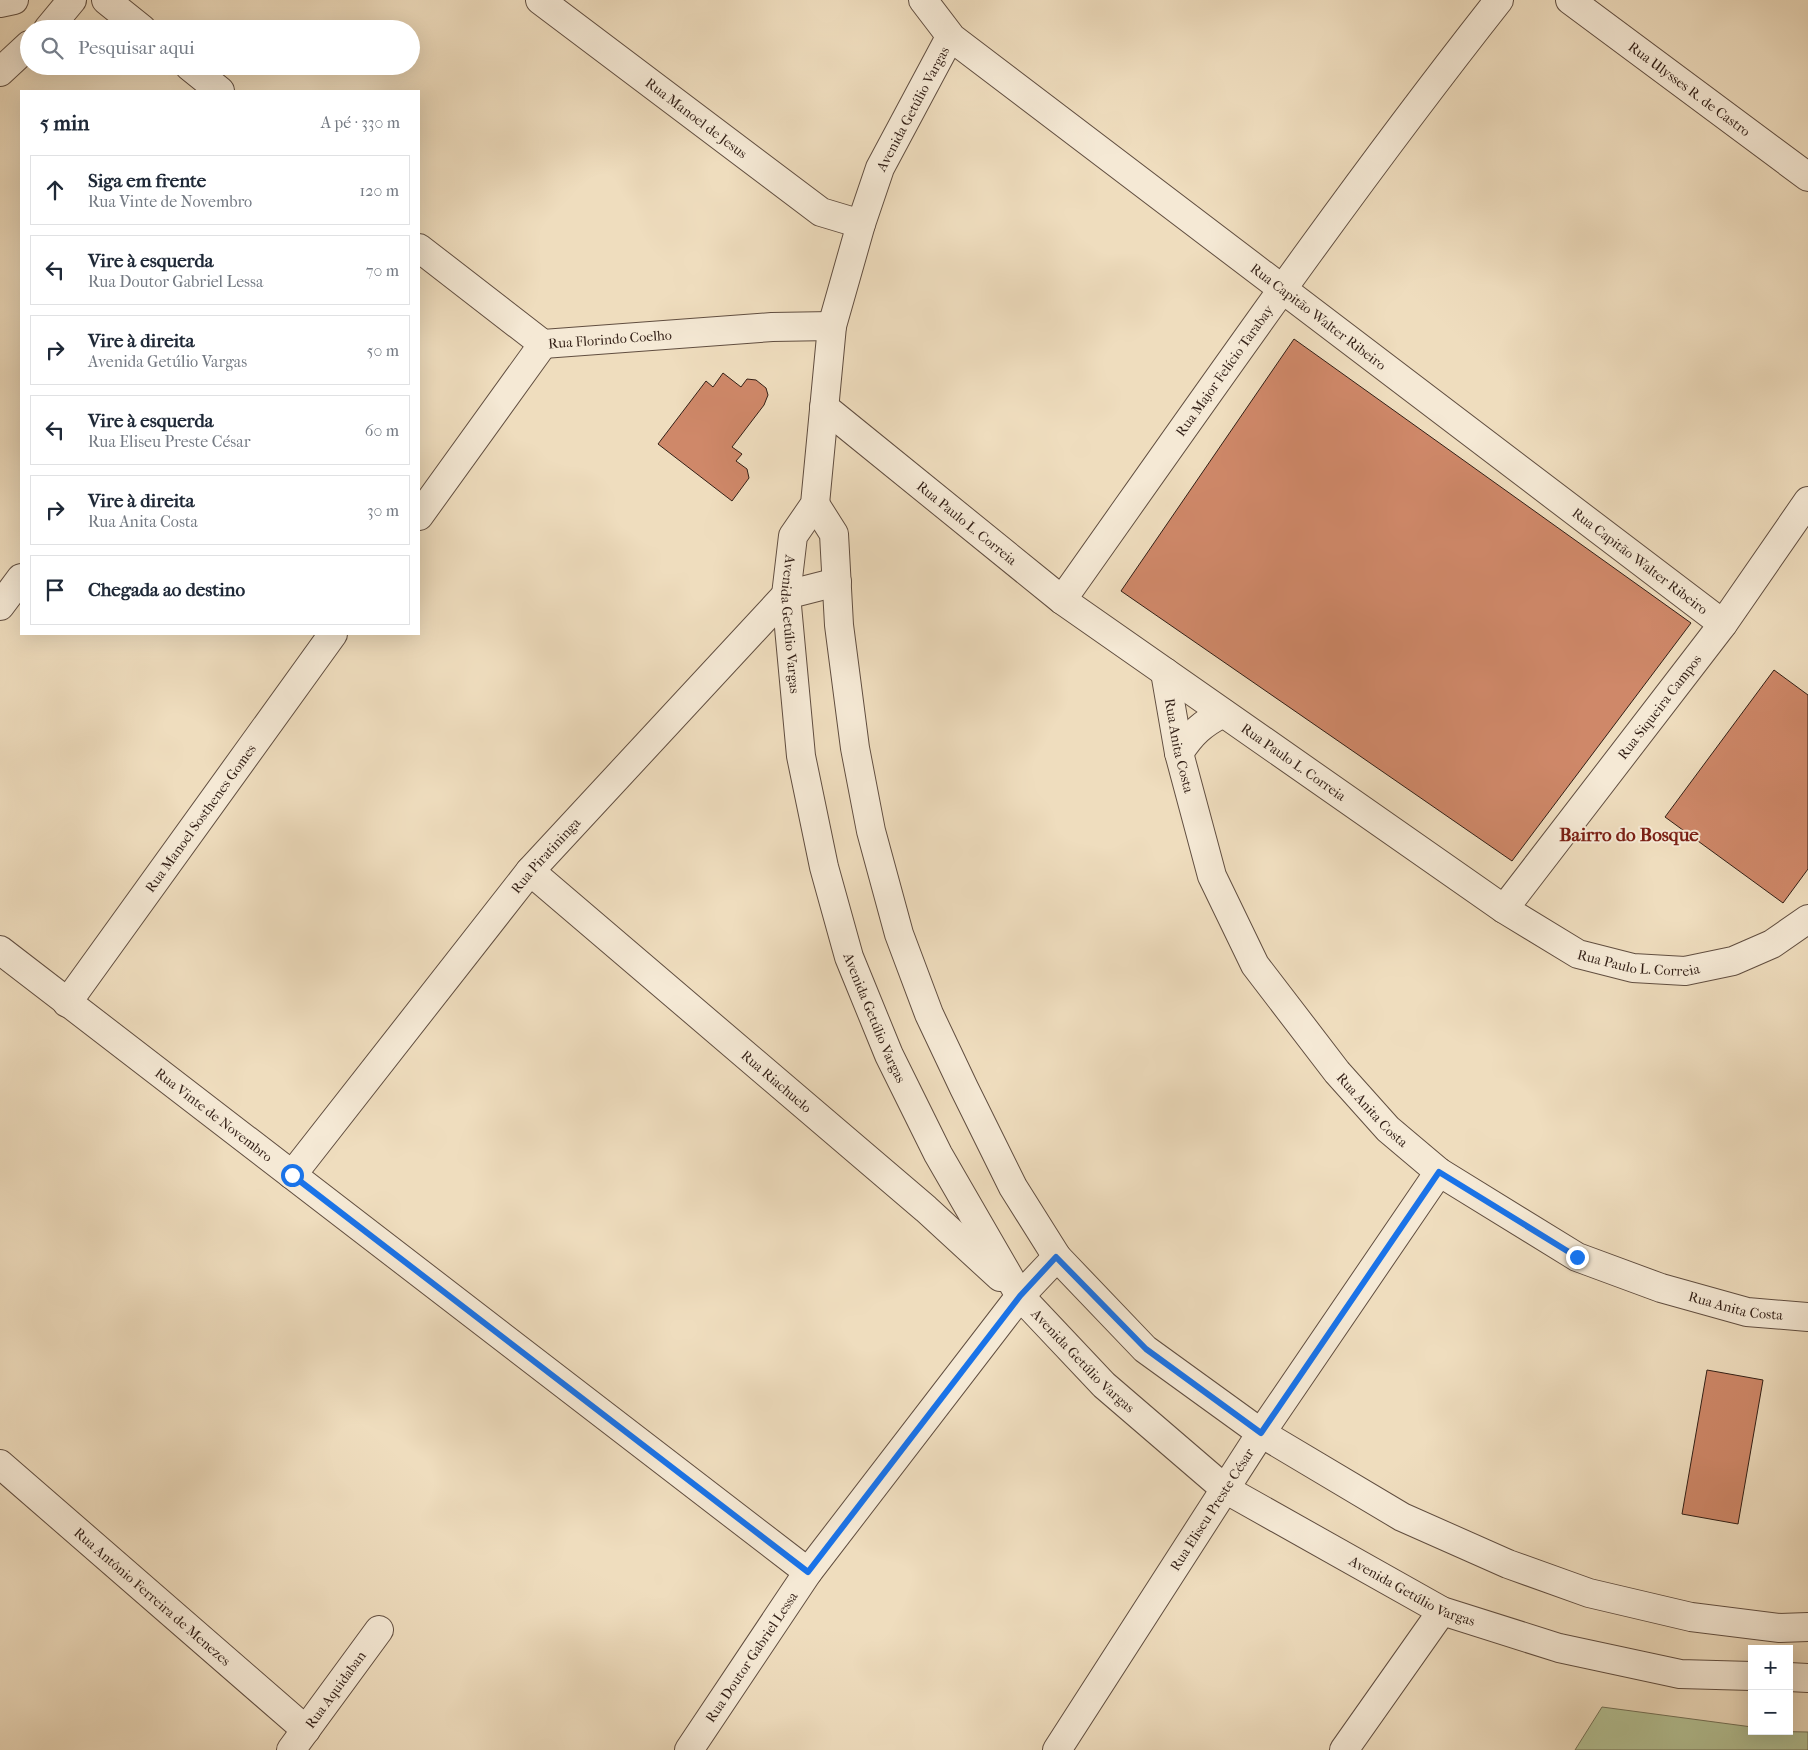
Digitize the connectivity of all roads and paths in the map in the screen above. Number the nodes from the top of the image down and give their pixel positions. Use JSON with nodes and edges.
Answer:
{"nodes":[{"id":1,"x":14,"y":0,"type":"edge"},
{"id":2,"x":72,"y":0,"type":"edge"},
{"id":3,"x":106,"y":0,"type":"edge"},
{"id":4,"x":540,"y":0,"type":"edge"},
{"id":5,"x":923,"y":0,"type":"edge"},
{"id":6,"x":1499,"y":0,"type":"edge"},
{"id":7,"x":1570,"y":0,"type":"edge"},
{"id":8,"x":0,"y":3,"type":"edge"},
{"id":9,"x":55,"y":20,"type":"edge"},
{"id":10,"x":131,"y":20,"type":"edge"},
{"id":11,"x":950,"y":37,"type":"junction"},
{"id":12,"x":20,"y":53,"type":"edge"},
{"id":13,"x":0,"y":72,"type":"edge"},
{"id":14,"x":200,"y":75,"type":"edge"},
{"id":15,"x":219,"y":90,"type":"edge"},
{"id":16,"x":1808,"y":178,"type":"edge"},
{"id":17,"x":861,"y":224,"type":"junction"},
{"id":18,"x":420,"y":249,"type":"edge"},
{"id":19,"x":1283,"y":288,"type":"junction"},
{"id":20,"x":832,"y":326,"type":"junction"},
{"id":21,"x":543,"y":344,"type":"junction"},
{"id":22,"x":824,"y":407,"type":"junction"},
{"id":23,"x":815,"y":504,"type":"junction"},
{"id":24,"x":420,"y":515,"type":"edge"},
{"id":25,"x":1804,"y":515,"type":"edge"},
{"id":26,"x":20,"y":579,"type":"edge"},
{"id":27,"x":837,"y":582,"type":"junction"},
{"id":28,"x":786,"y":595,"type":"junction"},
{"id":29,"x":1062,"y":600,"type":"junction"},
{"id":30,"x":0,"y":606,"type":"edge"},
{"id":31,"x":1723,"y":624,"type":"junction"},
{"id":32,"x":332,"y":635,"type":"edge"},
{"id":33,"x":1165,"y":672,"type":"junction"},
{"id":34,"x":1223,"y":713,"type":"junction"},
{"id":35,"x":1179,"y":753,"type":"junction"},
{"id":36,"x":530,"y":871,"type":"junction"},
{"id":37,"x":1504,"y":909,"type":"junction"},
{"id":38,"x":1808,"y":919,"type":"edge"},
{"id":39,"x":0,"y":950,"type":"edge"},
{"id":40,"x":67,"y":1003,"type":"junction"},
{"id":41,"x":1439,"y":1172,"type":"junction"},
{"id":42,"x":292,"y":1175,"type":"junction"},
{"id":43,"x":1056,"y":1257,"type":"junction"},
{"id":44,"x":1020,"y":1296,"type":"junction"},
{"id":45,"x":1808,"y":1317,"type":"edge"},
{"id":46,"x":1261,"y":1433,"type":"junction"},
{"id":47,"x":0,"y":1464,"type":"edge"},
{"id":48,"x":1225,"y":1489,"type":"junction"},
{"id":49,"x":808,"y":1572,"type":"junction"},
{"id":50,"x":1442,"y":1611,"type":"junction"},
{"id":51,"x":1808,"y":1627,"type":"edge"},
{"id":52,"x":379,"y":1630,"type":"dead end"},
{"id":53,"x":1748,"y":1676,"type":"edge"},
{"id":54,"x":1793,"y":1677,"type":"edge"},
{"id":55,"x":1808,"y":1678,"type":"edge"},
{"id":56,"x":298,"y":1740,"type":"edge"},
{"id":57,"x":689,"y":1750,"type":"edge"},
{"id":58,"x":1056,"y":1750,"type":"edge"},
{"id":59,"x":1344,"y":1750,"type":"edge"}],
"edges":[{"from":1,"to":8,"type":"street"},
{"from":2,"to":9,"type":"street"},
{"from":3,"to":10,"type":"street"},
{"from":4,"to":17,"type":"street","name":"Rua Manoel de Jesus"},
{"from":5,"to":11,"type":"street","name":"Rua Capitão Walter Ribeiro"},
{"from":6,"to":19,"type":"street","name":"Rua Major Felício Tarabay"},
{"from":7,"to":16,"type":"street","name":"Rua Ulysses R. de Castro"},
{"from":11,"to":17,"type":"street","name":"Avenida Getúlio Vargas"},
{"from":11,"to":19,"type":"street","name":"Rua Capitão Walter Ribeiro"},
{"from":12,"to":13,"type":"street"},
{"from":14,"to":15,"type":"street"},
{"from":17,"to":20,"type":"street","name":"Avenida Getúlio Vargas"},
{"from":18,"to":21,"type":"street","name":"Rua Florindo Coelho"},
{"from":19,"to":29,"type":"street","name":"Rua Major Felício Tarabay"},
{"from":19,"to":31,"type":"street","name":"Rua Capitão Walter Ribeiro"},
{"from":20,"to":21,"type":"street","name":"Rua Florindo Coelho"},
{"from":20,"to":22,"type":"street","name":"Avenida Getúlio Vargas"},
{"from":21,"to":24,"type":"street"},
{"from":22,"to":23,"type":"street","name":"Avenida Getúlio Vargas"},
{"from":22,"to":29,"type":"street","name":"Rua Paulo L. Correia"},
{"from":23,"to":27,"type":"street"},
{"from":23,"to":28,"type":"street","name":"Avenida Getúlio Vargas"},
{"from":25,"to":31,"type":"street","name":"Rua Siqueira Campos"},
{"from":26,"to":30,"type":"street"},
{"from":27,"to":28,"type":"street"},
{"from":27,"to":43,"type":"street"},
{"from":28,"to":36,"type":"street","name":"Rua Piratininga"},
{"from":28,"to":44,"type":"street","name":"Avenida Getúlio Vargas"},
{"from":29,"to":33,"type":"street","name":"Rua Paulo L. Correia"},
{"from":31,"to":37,"type":"street","name":"Rua Siqueira Campos"},
{"from":32,"to":40,"type":"street","name":"Rua Manoel Sosthenes Gomes"},
{"from":33,"to":34,"type":"street","name":"Rua Paulo L. Correia"},
{"from":33,"to":35,"type":"street","name":"Rua Anita Costa"},
{"from":34,"to":35,"type":"street"},
{"from":34,"to":37,"type":"street","name":"Rua Paulo L. Correia"},
{"from":35,"to":41,"type":"street","name":"Rua Anita Costa"},
{"from":36,"to":42,"type":"street","name":"Rua Piratininga"},
{"from":36,"to":44,"type":"street","name":"Rua Riachuelo"},
{"from":37,"to":38,"type":"street","name":"Rua Paulo L. Correia"},
{"from":39,"to":40,"type":"street","name":"Rua Vinte de Novembro"},
{"from":40,"to":42,"type":"street","name":"Rua Vinte de Novembro"},
{"from":41,"to":45,"type":"street","name":"Rua Anita Costa"},
{"from":41,"to":46,"type":"street","name":"Rua Eliseu Preste César"},
{"from":42,"to":49,"type":"street","name":"Rua Vinte de Novembro"},
{"from":43,"to":44,"type":"street","name":"Rua Doutor Gabriel Lessa"},
{"from":43,"to":46,"type":"street"},
{"from":44,"to":48,"type":"street","name":"Avenida Getúlio Vargas"},
{"from":44,"to":49,"type":"street","name":"Rua Doutor Gabriel Lessa"},
{"from":46,"to":48,"type":"street","name":"Rua Eliseu Preste César"},
{"from":46,"to":51,"type":"street"},
{"from":47,"to":56,"type":"street","name":"Rua Antônio Ferreira de Menezes"},
{"from":48,"to":50,"type":"street","name":"Avenida Getúlio Vargas"},
{"from":48,"to":58,"type":"street","name":"Rua Eliseu Preste César"},
{"from":49,"to":57,"type":"street","name":"Rua Doutor Gabriel Lessa"},
{"from":50,"to":53,"type":"street","name":"Avenida Getúlio Vargas"},
{"from":50,"to":59,"type":"street"},
{"from":52,"to":56,"type":"street","name":"Rua Aquidaban"},
{"from":54,"to":55,"type":"street"}]}
